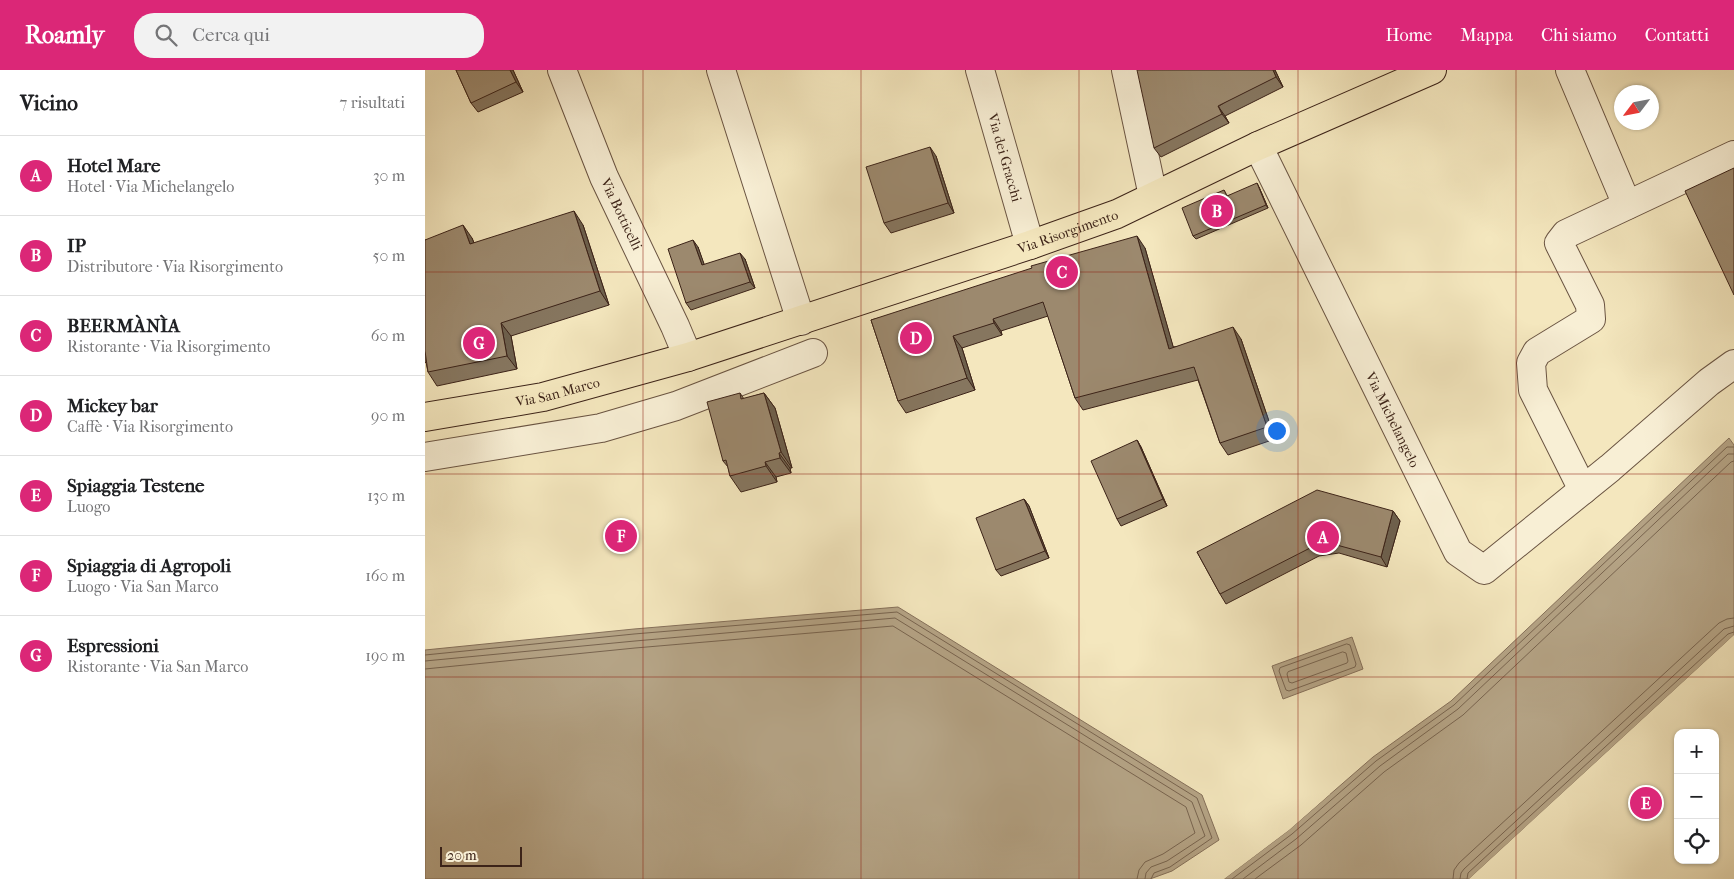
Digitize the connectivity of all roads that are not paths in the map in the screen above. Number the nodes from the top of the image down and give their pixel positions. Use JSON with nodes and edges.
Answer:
{"nodes":[{"id":1,"x":562,"y":70,"type":"edge"},
{"id":2,"x":721,"y":70,"type":"edge"},
{"id":3,"x":980,"y":70,"type":"edge"},
{"id":4,"x":1126,"y":70,"type":"edge"},
{"id":5,"x":1570,"y":70,"type":"edge"},
{"id":6,"x":1430,"y":71,"type":"edge"},
{"id":7,"x":1258,"y":146,"type":"junction"},
{"id":8,"x":1734,"y":155,"type":"edge"},
{"id":9,"x":1153,"y":196,"type":"junction"},
{"id":10,"x":1627,"y":205,"type":"junction"},
{"id":11,"x":1030,"y":246,"type":"junction"},
{"id":12,"x":801,"y":321,"type":"junction"},
{"id":13,"x":813,"y":353,"type":"dead end"},
{"id":14,"x":688,"y":357,"type":"junction"},
{"id":15,"x":1734,"y":364,"type":"edge"},
{"id":16,"x":425,"y":417,"type":"edge"},
{"id":17,"x":425,"y":457,"type":"edge"},
{"id":18,"x":1583,"y":490,"type":"junction"}],
"edges":[{"from":1,"to":14,"type":"street","name":"Via Botticelli"},
{"from":2,"to":12,"type":"street"},
{"from":3,"to":11,"type":"street","name":"Via dei Gracchi"},
{"from":4,"to":9,"type":"street"},
{"from":5,"to":10,"type":"street"},
{"from":6,"to":7,"type":"main road","name":"Via Risorgimento"},
{"from":7,"to":9,"type":"main road","name":"Via Risorgimento"},
{"from":7,"to":18,"type":"street","name":"Via Michelangelo"},
{"from":8,"to":10,"type":"street"},
{"from":9,"to":11,"type":"main road","name":"Via Risorgimento"},
{"from":10,"to":18,"type":"street"},
{"from":11,"to":12,"type":"main road","name":"Via Risorgimento"},
{"from":12,"to":14,"type":"main road","name":"Via Risorgimento"},
{"from":13,"to":17,"type":"street"},
{"from":14,"to":16,"type":"main road","name":"Via San Marco"},
{"from":15,"to":18,"type":"street","name":"Via Michelangelo"}]}
